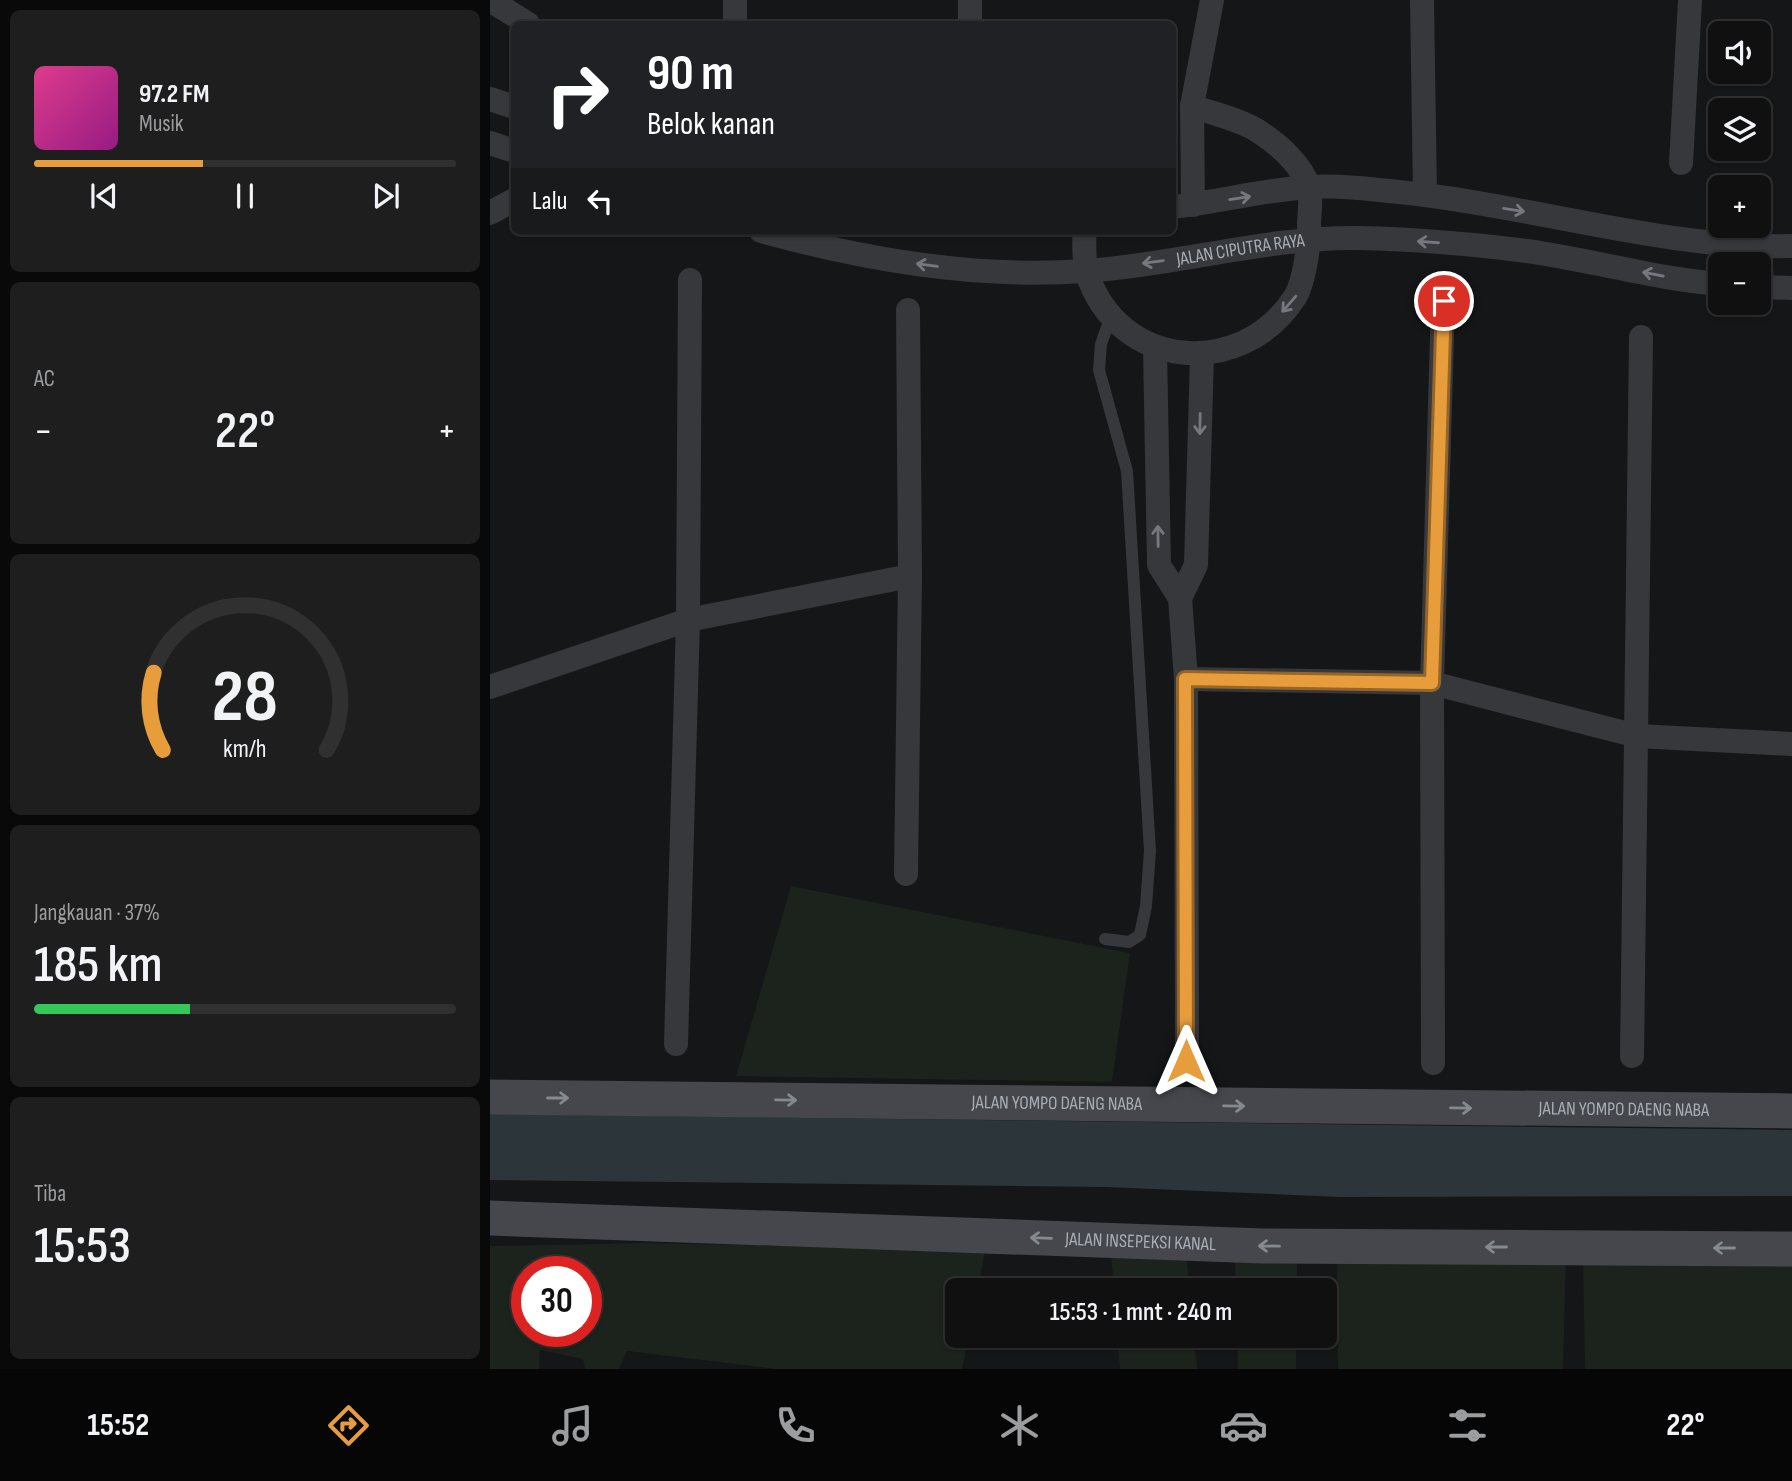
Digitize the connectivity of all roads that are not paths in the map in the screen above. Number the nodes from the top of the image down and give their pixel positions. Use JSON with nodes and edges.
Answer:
{"nodes":[{"id":1,"x":490,"y":0,"type":"edge"},
{"id":2,"x":735,"y":0,"type":"edge"},
{"id":3,"x":970,"y":0,"type":"edge"},
{"id":4,"x":1212,"y":0,"type":"edge"},
{"id":5,"x":1422,"y":0,"type":"edge"},
{"id":6,"x":1690,"y":0,"type":"edge"},
{"id":7,"x":523,"y":21,"type":"edge"},
{"id":8,"x":735,"y":21,"type":"edge"},
{"id":9,"x":970,"y":21,"type":"edge"},
{"id":10,"x":490,"y":99,"type":"edge"},
{"id":11,"x":511,"y":106,"type":"edge"},
{"id":12,"x":1192,"y":106,"type":"junction"},
{"id":13,"x":490,"y":143,"type":"edge"},
{"id":14,"x":511,"y":150,"type":"edge"},
{"id":15,"x":1681,"y":163,"type":"dead end"},
{"id":16,"x":1309,"y":187,"type":"junction"},
{"id":17,"x":1425,"y":195,"type":"junction"},
{"id":18,"x":511,"y":202,"type":"edge"},
{"id":19,"x":1183,"y":206,"type":"edge"},
{"id":20,"x":490,"y":213,"type":"edge"},
{"id":21,"x":776,"y":235,"type":"edge"},
{"id":22,"x":1084,"y":235,"type":"edge"},
{"id":23,"x":1310,"y":240,"type":"junction"},
{"id":24,"x":1792,"y":246,"type":"edge"},
{"id":25,"x":1760,"y":247,"type":"junction"},
{"id":26,"x":1760,"y":252,"type":"edge"},
{"id":27,"x":1086,"y":271,"type":"junction"},
{"id":28,"x":690,"y":280,"type":"dead end"},
{"id":29,"x":1708,"y":283,"type":"edge"},
{"id":30,"x":1771,"y":287,"type":"edge"},
{"id":31,"x":1792,"y":288,"type":"edge"},
{"id":32,"x":1444,"y":301,"type":"dead end"},
{"id":33,"x":908,"y":310,"type":"dead end"},
{"id":34,"x":1111,"y":316,"type":"junction"},
{"id":35,"x":1642,"y":337,"type":"dead end"},
{"id":36,"x":1155,"y":348,"type":"junction"},
{"id":37,"x":1202,"y":356,"type":"junction"},
{"id":38,"x":910,"y":576,"type":"junction"},
{"id":39,"x":1180,"y":598,"type":"junction"},
{"id":40,"x":688,"y":620,"type":"junction"},
{"id":41,"x":1185,"y":679,"type":"junction"},
{"id":42,"x":1432,"y":683,"type":"junction"},
{"id":43,"x":490,"y":687,"type":"edge"},
{"id":44,"x":1637,"y":736,"type":"junction"},
{"id":45,"x":1792,"y":744,"type":"edge"},
{"id":46,"x":906,"y":874,"type":"dead end"},
{"id":47,"x":1105,"y":939,"type":"dead end"},
{"id":48,"x":676,"y":1044,"type":"dead end"},
{"id":49,"x":1632,"y":1056,"type":"dead end"},
{"id":50,"x":1186,"y":1061,"type":"dead end"},
{"id":51,"x":1433,"y":1063,"type":"dead end"},
{"id":52,"x":490,"y":1097,"type":"edge"},
{"id":53,"x":1792,"y":1111,"type":"edge"},
{"id":54,"x":490,"y":1218,"type":"edge"},
{"id":55,"x":1792,"y":1249,"type":"edge"}],
"edges":[{"from":1,"to":7,"type":"street"},
{"from":2,"to":8,"type":"street"},
{"from":3,"to":9,"type":"street"},
{"from":4,"to":12,"type":"street"},
{"from":5,"to":17,"type":"street"},
{"from":6,"to":15,"type":"street"},
{"from":10,"to":11,"type":"street"},
{"from":12,"to":16,"type":"street"},
{"from":12,"to":19,"type":"street"},
{"from":13,"to":14,"type":"street"},
{"from":16,"to":17,"type":"street"},
{"from":19,"to":16,"type":"street","one_way":true},
{"from":16,"to":23,"type":"street"},
{"from":17,"to":25,"type":"street","one_way":true},
{"from":18,"to":20,"type":"street"},
{"from":27,"to":21,"type":"street","name":"JALAN CIPUTRA RAYA","one_way":true},
{"from":22,"to":27,"type":"street"},
{"from":23,"to":27,"type":"street","name":"JALAN CIPUTRA RAYA","one_way":true},
{"from":29,"to":23,"type":"street","name":"JALAN CIPUTRA RAYA","one_way":true},
{"from":23,"to":37,"type":"street","one_way":true},
{"from":24,"to":25,"type":"street"},
{"from":25,"to":26,"type":"street"},
{"from":27,"to":34,"type":"street"},
{"from":28,"to":40,"type":"street"},
{"from":30,"to":31,"type":"street"},
{"from":32,"to":42,"type":"street"},
{"from":33,"to":38,"type":"street"},
{"from":34,"to":36,"type":"street"},
{"from":34,"to":47,"type":"lane"},
{"from":35,"to":44,"type":"street"},
{"from":36,"to":37,"type":"street"},
{"from":39,"to":36,"type":"street","one_way":true},
{"from":37,"to":39,"type":"street","one_way":true},
{"from":38,"to":40,"type":"street"},
{"from":38,"to":46,"type":"street"},
{"from":39,"to":41,"type":"street"},
{"from":40,"to":43,"type":"street"},
{"from":40,"to":48,"type":"street"},
{"from":41,"to":42,"type":"street"},
{"from":41,"to":50,"type":"street"},
{"from":42,"to":44,"type":"street"},
{"from":42,"to":51,"type":"street"},
{"from":44,"to":45,"type":"street"},
{"from":44,"to":49,"type":"street"},
{"from":52,"to":53,"type":"street","name":"JALAN YOMPO DAENG NABA","one_way":true},
{"from":55,"to":54,"type":"street","name":"JALAN INSEPEKSI KANAL","one_way":true}]}
